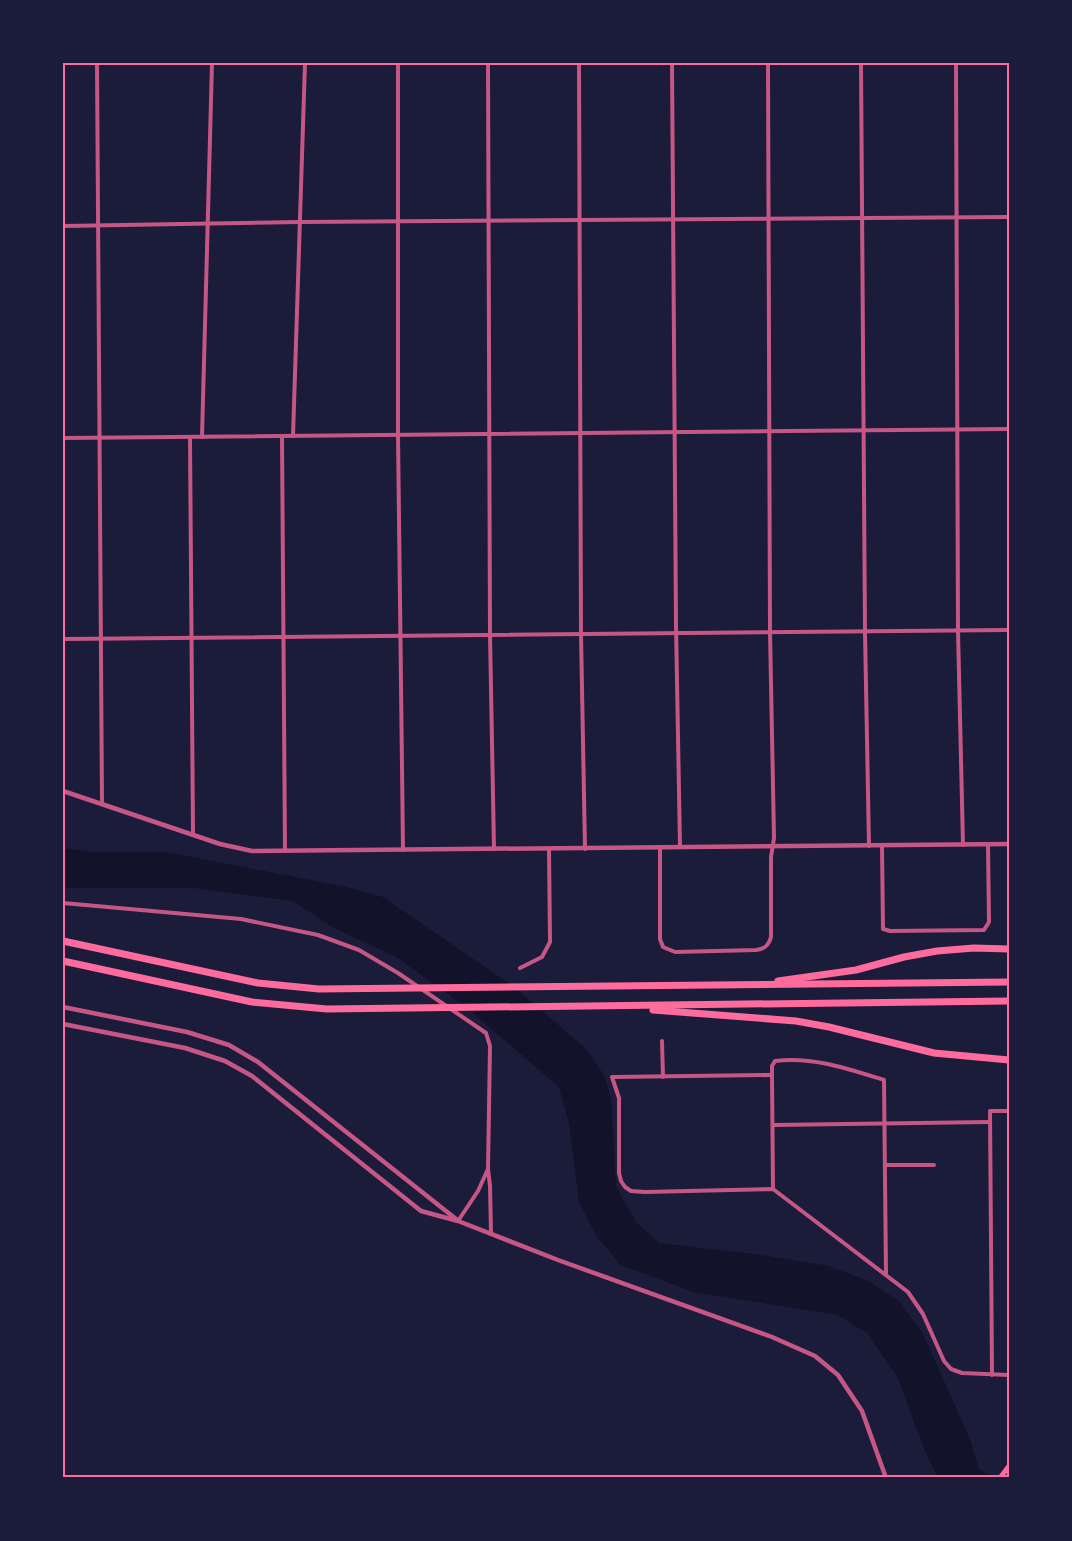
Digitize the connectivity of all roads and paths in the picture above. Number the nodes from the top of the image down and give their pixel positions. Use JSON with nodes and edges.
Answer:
{"nodes":[{"id":1,"x":97,"y":63,"type":"edge"},
{"id":2,"x":212,"y":63,"type":"edge"},
{"id":3,"x":305,"y":63,"type":"edge"},
{"id":4,"x":398,"y":63,"type":"edge"},
{"id":5,"x":488,"y":63,"type":"edge"},
{"id":6,"x":579,"y":63,"type":"edge"},
{"id":7,"x":672,"y":63,"type":"edge"},
{"id":8,"x":768,"y":63,"type":"edge"},
{"id":9,"x":861,"y":63,"type":"edge"},
{"id":10,"x":956,"y":63,"type":"edge"},
{"id":11,"x":862,"y":217,"type":"junction"},
{"id":12,"x":957,"y":217,"type":"junction"},
{"id":13,"x":1009,"y":217,"type":"edge"},
{"id":14,"x":768,"y":218,"type":"junction"},
{"id":15,"x":674,"y":219,"type":"junction"},
{"id":16,"x":580,"y":220,"type":"junction"},
{"id":17,"x":489,"y":221,"type":"junction"},
{"id":18,"x":300,"y":222,"type":"junction"},
{"id":19,"x":398,"y":222,"type":"junction"},
{"id":20,"x":208,"y":225,"type":"junction"},
{"id":21,"x":63,"y":226,"type":"edge"},
{"id":22,"x":98,"y":226,"type":"junction"},
{"id":23,"x":1009,"y":429,"type":"edge"},
{"id":24,"x":957,"y":430,"type":"junction"},
{"id":25,"x":863,"y":431,"type":"junction"},
{"id":26,"x":675,"y":432,"type":"junction"},
{"id":27,"x":768,"y":432,"type":"junction"},
{"id":28,"x":582,"y":434,"type":"junction"},
{"id":29,"x":398,"y":435,"type":"junction"},
{"id":30,"x":489,"y":435,"type":"junction"},
{"id":31,"x":282,"y":436,"type":"junction"},
{"id":32,"x":293,"y":436,"type":"junction"},
{"id":33,"x":202,"y":437,"type":"junction"},
{"id":34,"x":63,"y":438,"type":"edge"},
{"id":35,"x":98,"y":438,"type":"junction"},
{"id":36,"x":190,"y":438,"type":"junction"},
{"id":37,"x":1009,"y":630,"type":"edge"},
{"id":38,"x":958,"y":631,"type":"junction"},
{"id":39,"x":770,"y":632,"type":"junction"},
{"id":40,"x":865,"y":632,"type":"junction"},
{"id":41,"x":581,"y":634,"type":"junction"},
{"id":42,"x":676,"y":634,"type":"junction"},
{"id":43,"x":400,"y":635,"type":"junction"},
{"id":44,"x":490,"y":635,"type":"junction"},
{"id":45,"x":283,"y":636,"type":"junction"},
{"id":46,"x":191,"y":638,"type":"junction"},
{"id":47,"x":63,"y":639,"type":"edge"},
{"id":48,"x":100,"y":639,"type":"junction"},
{"id":49,"x":63,"y":790,"type":"edge"},
{"id":50,"x":102,"y":804,"type":"junction"},
{"id":51,"x":193,"y":835,"type":"junction"},
{"id":52,"x":988,"y":844,"type":"junction"},
{"id":53,"x":1009,"y":844,"type":"edge"},
{"id":54,"x":882,"y":845,"type":"junction"},
{"id":55,"x":963,"y":845,"type":"junction"},
{"id":56,"x":869,"y":846,"type":"junction"},
{"id":57,"x":680,"y":847,"type":"junction"},
{"id":58,"x":773,"y":847,"type":"junction"},
{"id":59,"x":660,"y":848,"type":"junction"},
{"id":60,"x":549,"y":849,"type":"junction"},
{"id":61,"x":585,"y":849,"type":"junction"},
{"id":62,"x":494,"y":850,"type":"junction"},
{"id":63,"x":403,"y":851,"type":"junction"},
{"id":64,"x":285,"y":852,"type":"junction"},
{"id":65,"x":63,"y":903,"type":"edge"},
{"id":66,"x":63,"y":941,"type":"edge"},
{"id":67,"x":1009,"y":949,"type":"edge"},
{"id":68,"x":63,"y":961,"type":"edge"},
{"id":69,"x":520,"y":968,"type":"dead end"},
{"id":70,"x":1009,"y":982,"type":"edge"},
{"id":71,"x":746,"y":985,"type":"junction"},
{"id":72,"x":1009,"y":1001,"type":"edge"},
{"id":73,"x":63,"y":1007,"type":"edge"},
{"id":74,"x":606,"y":1007,"type":"junction"},
{"id":75,"x":63,"y":1024,"type":"edge"},
{"id":76,"x":662,"y":1041,"type":"dead end"},
{"id":77,"x":1009,"y":1060,"type":"edge"},
{"id":78,"x":772,"y":1075,"type":"junction"},
{"id":79,"x":663,"y":1077,"type":"junction"},
{"id":80,"x":1009,"y":1111,"type":"edge"},
{"id":81,"x":990,"y":1122,"type":"junction"},
{"id":82,"x":884,"y":1124,"type":"junction"},
{"id":83,"x":773,"y":1125,"type":"junction"},
{"id":84,"x":885,"y":1165,"type":"junction"},
{"id":85,"x":934,"y":1165,"type":"dead end"},
{"id":86,"x":488,"y":1169,"type":"junction"},
{"id":87,"x":773,"y":1189,"type":"junction"},
{"id":88,"x":458,"y":1221,"type":"junction"},
{"id":89,"x":491,"y":1234,"type":"junction"},
{"id":90,"x":886,"y":1275,"type":"junction"},
{"id":91,"x":992,"y":1375,"type":"junction"},
{"id":92,"x":1009,"y":1375,"type":"edge"},
{"id":93,"x":1009,"y":1466,"type":"edge"},
{"id":94,"x":886,"y":1478,"type":"edge"},
{"id":95,"x":1000,"y":1478,"type":"edge"}],
"edges":[{"from":1,"to":22,"type":"street"},
{"from":2,"to":20,"type":"street"},
{"from":3,"to":18,"type":"street"},
{"from":4,"to":19,"type":"street"},
{"from":5,"to":17,"type":"street"},
{"from":6,"to":16,"type":"street"},
{"from":7,"to":15,"type":"street"},
{"from":8,"to":14,"type":"street"},
{"from":9,"to":11,"type":"street"},
{"from":10,"to":12,"type":"street"},
{"from":11,"to":12,"type":"street"},
{"from":11,"to":14,"type":"street"},
{"from":11,"to":25,"type":"street"},
{"from":12,"to":13,"type":"street"},
{"from":12,"to":24,"type":"street"},
{"from":14,"to":15,"type":"street"},
{"from":14,"to":27,"type":"street"},
{"from":15,"to":16,"type":"street"},
{"from":15,"to":26,"type":"street"},
{"from":16,"to":17,"type":"street"},
{"from":16,"to":28,"type":"street"},
{"from":17,"to":19,"type":"street"},
{"from":17,"to":30,"type":"street"},
{"from":18,"to":19,"type":"street"},
{"from":18,"to":20,"type":"street"},
{"from":18,"to":32,"type":"street"},
{"from":19,"to":29,"type":"street"},
{"from":20,"to":22,"type":"street"},
{"from":20,"to":33,"type":"street"},
{"from":21,"to":22,"type":"street"},
{"from":22,"to":35,"type":"street"},
{"from":23,"to":24,"type":"street"},
{"from":24,"to":25,"type":"street"},
{"from":24,"to":38,"type":"street"},
{"from":25,"to":27,"type":"street"},
{"from":25,"to":40,"type":"street"},
{"from":26,"to":27,"type":"street"},
{"from":26,"to":28,"type":"street"},
{"from":26,"to":42,"type":"street"},
{"from":27,"to":39,"type":"street"},
{"from":28,"to":30,"type":"street"},
{"from":28,"to":41,"type":"street"},
{"from":29,"to":30,"type":"street"},
{"from":29,"to":32,"type":"street"},
{"from":29,"to":43,"type":"street"},
{"from":30,"to":44,"type":"street"},
{"from":31,"to":32,"type":"street"},
{"from":31,"to":33,"type":"street"},
{"from":31,"to":45,"type":"street"},
{"from":33,"to":36,"type":"street"},
{"from":34,"to":35,"type":"street"},
{"from":35,"to":36,"type":"street"},
{"from":35,"to":48,"type":"street"},
{"from":36,"to":46,"type":"street"},
{"from":37,"to":38,"type":"street"},
{"from":38,"to":40,"type":"street"},
{"from":38,"to":55,"type":"street"},
{"from":39,"to":40,"type":"street"},
{"from":39,"to":42,"type":"street"},
{"from":39,"to":58,"type":"street"},
{"from":40,"to":56,"type":"street"},
{"from":41,"to":42,"type":"street"},
{"from":41,"to":44,"type":"street"},
{"from":41,"to":61,"type":"street"},
{"from":42,"to":57,"type":"street"},
{"from":43,"to":44,"type":"street"},
{"from":43,"to":45,"type":"street"},
{"from":43,"to":63,"type":"street"},
{"from":44,"to":62,"type":"street"},
{"from":45,"to":46,"type":"street"},
{"from":45,"to":64,"type":"street"},
{"from":46,"to":48,"type":"street"},
{"from":46,"to":51,"type":"street"},
{"from":47,"to":48,"type":"street"},
{"from":48,"to":50,"type":"street"},
{"from":49,"to":50,"type":"street"},
{"from":50,"to":51,"type":"street"},
{"from":51,"to":64,"type":"street"},
{"from":52,"to":53,"type":"street"},
{"from":52,"to":54,"type":"street"},
{"from":52,"to":55,"type":"street"},
{"from":54,"to":55,"type":"street"},
{"from":54,"to":56,"type":"street"},
{"from":56,"to":58,"type":"street"},
{"from":57,"to":58,"type":"street"},
{"from":57,"to":59,"type":"street"},
{"from":58,"to":59,"type":"street"},
{"from":59,"to":61,"type":"street"},
{"from":60,"to":61,"type":"street"},
{"from":60,"to":62,"type":"street"},
{"from":60,"to":69,"type":"street"},
{"from":62,"to":63,"type":"street"},
{"from":63,"to":64,"type":"street"},
{"from":65,"to":86,"type":"street"},
{"from":66,"to":71,"type":"highway"},
{"from":67,"to":71,"type":"highway"},
{"from":68,"to":74,"type":"highway"},
{"from":70,"to":71,"type":"highway"},
{"from":72,"to":74,"type":"highway"},
{"from":73,"to":88,"type":"street"},
{"from":74,"to":77,"type":"highway"},
{"from":75,"to":88,"type":"street"},
{"from":76,"to":79,"type":"street"},
{"from":78,"to":79,"type":"street"},
{"from":78,"to":82,"type":"street"},
{"from":78,"to":83,"type":"street"},
{"from":79,"to":87,"type":"street"},
{"from":80,"to":81,"type":"street"},
{"from":81,"to":82,"type":"street"},
{"from":81,"to":91,"type":"street"},
{"from":82,"to":83,"type":"street"},
{"from":82,"to":84,"type":"street"},
{"from":83,"to":87,"type":"street"},
{"from":84,"to":85,"type":"street"},
{"from":84,"to":90,"type":"street"},
{"from":86,"to":88,"type":"street"},
{"from":86,"to":89,"type":"street"},
{"from":87,"to":90,"type":"street"},
{"from":88,"to":89,"type":"street"},
{"from":89,"to":94,"type":"street"},
{"from":90,"to":91,"type":"street"},
{"from":91,"to":92,"type":"street"},
{"from":93,"to":95,"type":"main road"}]}
